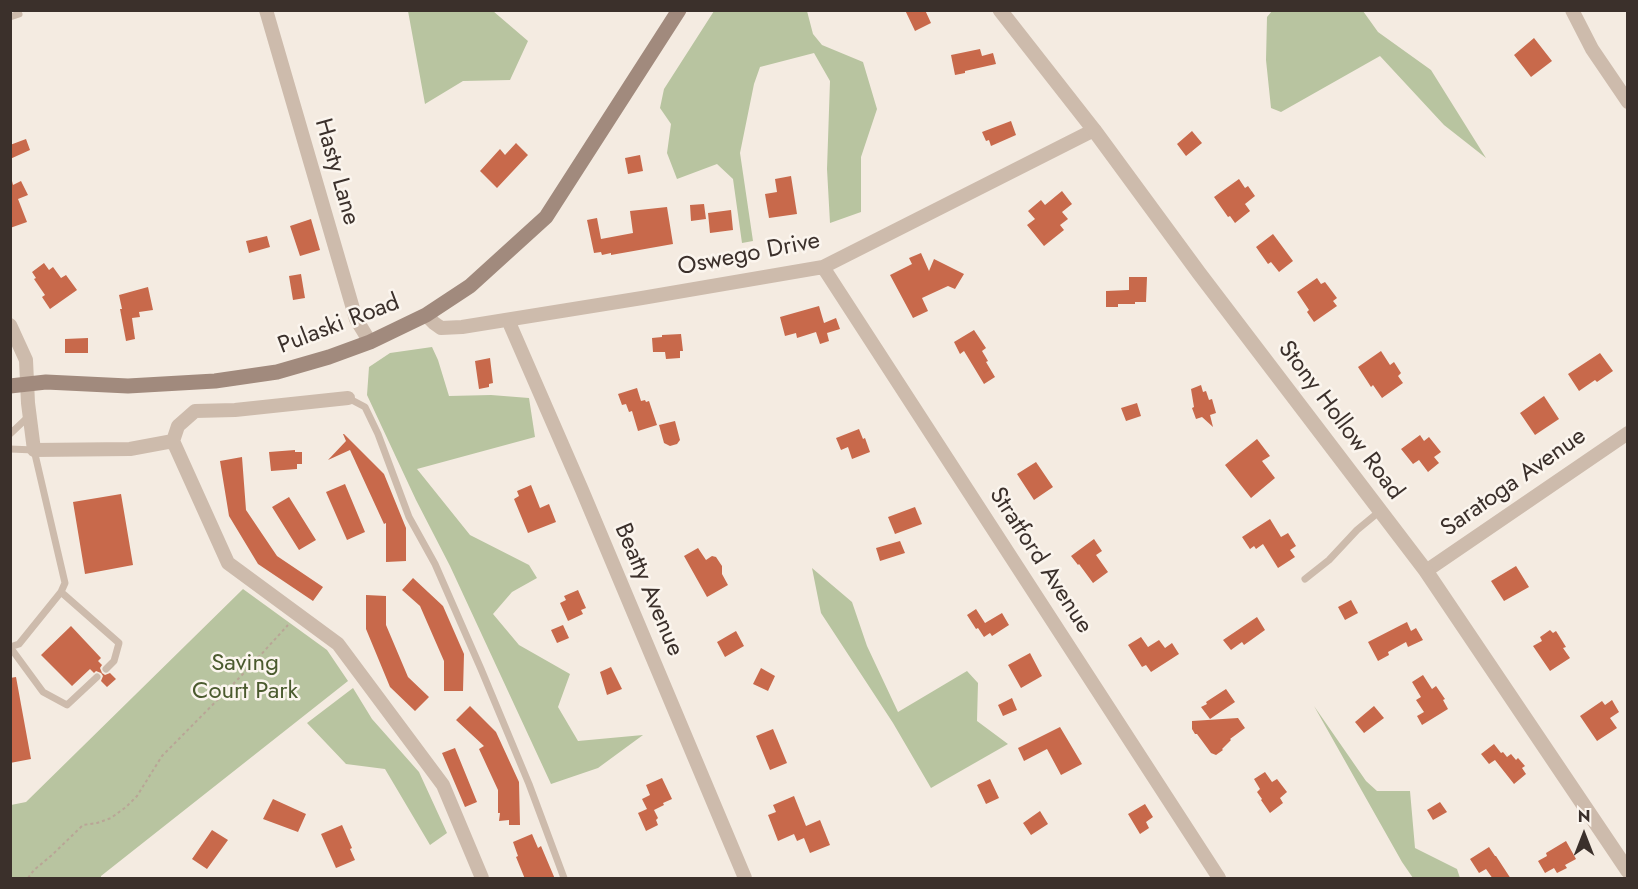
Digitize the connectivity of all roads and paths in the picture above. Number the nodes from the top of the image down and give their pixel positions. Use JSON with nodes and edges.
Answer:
{"nodes":[{"id":1,"x":266,"y":10,"type":"edge"},
{"id":2,"x":679,"y":10,"type":"edge"},
{"id":3,"x":1000,"y":10,"type":"edge"},
{"id":4,"x":1572,"y":10,"type":"edge"},
{"id":5,"x":19,"y":14,"type":"dead end"},
{"id":6,"x":10,"y":17,"type":"edge"},
{"id":7,"x":1628,"y":102,"type":"edge"},
{"id":8,"x":1094,"y":130,"type":"junction"},
{"id":9,"x":823,"y":267,"type":"junction"},
{"id":10,"x":426,"y":315,"type":"junction"},
{"id":11,"x":508,"y":320,"type":"junction"},
{"id":12,"x":10,"y":325,"type":"edge"},
{"id":13,"x":370,"y":342,"type":"junction"},
{"id":14,"x":27,"y":384,"type":"junction"},
{"id":15,"x":10,"y":386,"type":"edge"},
{"id":16,"x":348,"y":398,"type":"joint"},
{"id":17,"x":30,"y":415,"type":"junction"},
{"id":18,"x":1628,"y":433,"type":"edge"},
{"id":19,"x":10,"y":434,"type":"edge"},
{"id":20,"x":173,"y":441,"type":"junction"},
{"id":21,"x":10,"y":449,"type":"edge"},
{"id":22,"x":34,"y":450,"type":"junction"},
{"id":23,"x":1380,"y":511,"type":"junction"},
{"id":24,"x":1426,"y":571,"type":"junction"},
{"id":25,"x":1305,"y":579,"type":"dead end"},
{"id":26,"x":61,"y":592,"type":"junction"},
{"id":27,"x":298,"y":614,"type":"junction"},
{"id":28,"x":10,"y":647,"type":"edge"},
{"id":29,"x":106,"y":669,"type":"dead end"},
{"id":30,"x":97,"y":677,"type":"dead end"},
{"id":31,"x":1628,"y":871,"type":"edge"},
{"id":32,"x":28,"y":879,"type":"edge"},
{"id":33,"x":482,"y":879,"type":"edge"},
{"id":34,"x":564,"y":879,"type":"edge"},
{"id":35,"x":745,"y":879,"type":"edge"},
{"id":36,"x":1219,"y":879,"type":"edge"}],
"edges":[{"from":1,"to":13,"type":"street","name":"Hasty Lane"},
{"from":2,"to":10,"type":"main road","name":"Pulaski Road"},
{"from":3,"to":8,"type":"street","name":"Stony Hollow Road"},
{"from":4,"to":7,"type":"street"},
{"from":5,"to":6,"type":"lane"},
{"from":8,"to":9,"type":"street","name":"Oswego Drive"},
{"from":8,"to":23,"type":"street","name":"Stony Hollow Road"},
{"from":9,"to":11,"type":"street","name":"Oswego Drive"},
{"from":9,"to":36,"type":"street","name":"Stratford Avenue"},
{"from":10,"to":11,"type":"street","name":"Oswego Drive"},
{"from":10,"to":13,"type":"main road","name":"Pulaski Road"},
{"from":11,"to":35,"type":"street","name":"Beatty Avenue"},
{"from":12,"to":14,"type":"street"},
{"from":13,"to":14,"type":"main road","name":"Pulaski Road"},
{"from":14,"to":15,"type":"main road","name":"Pulaski Road"},
{"from":14,"to":17,"type":"street"},
{"from":16,"to":20,"type":"street"},
{"from":16,"to":34,"type":"lane"},
{"from":17,"to":19,"type":"lane"},
{"from":17,"to":22,"type":"street"},
{"from":18,"to":24,"type":"street","name":"Saratoga Avenue"},
{"from":20,"to":22,"type":"street"},
{"from":20,"to":27,"type":"street"},
{"from":21,"to":22,"type":"lane"},
{"from":22,"to":26,"type":"lane"},
{"from":23,"to":24,"type":"street","name":"Stony Hollow Road"},
{"from":23,"to":25,"type":"lane"},
{"from":24,"to":31,"type":"street","name":"Stony Hollow Road"},
{"from":26,"to":28,"type":"lane"},
{"from":26,"to":29,"type":"lane"},
{"from":27,"to":32,"type":"path"},
{"from":27,"to":33,"type":"street"},
{"from":28,"to":30,"type":"lane"}]}
